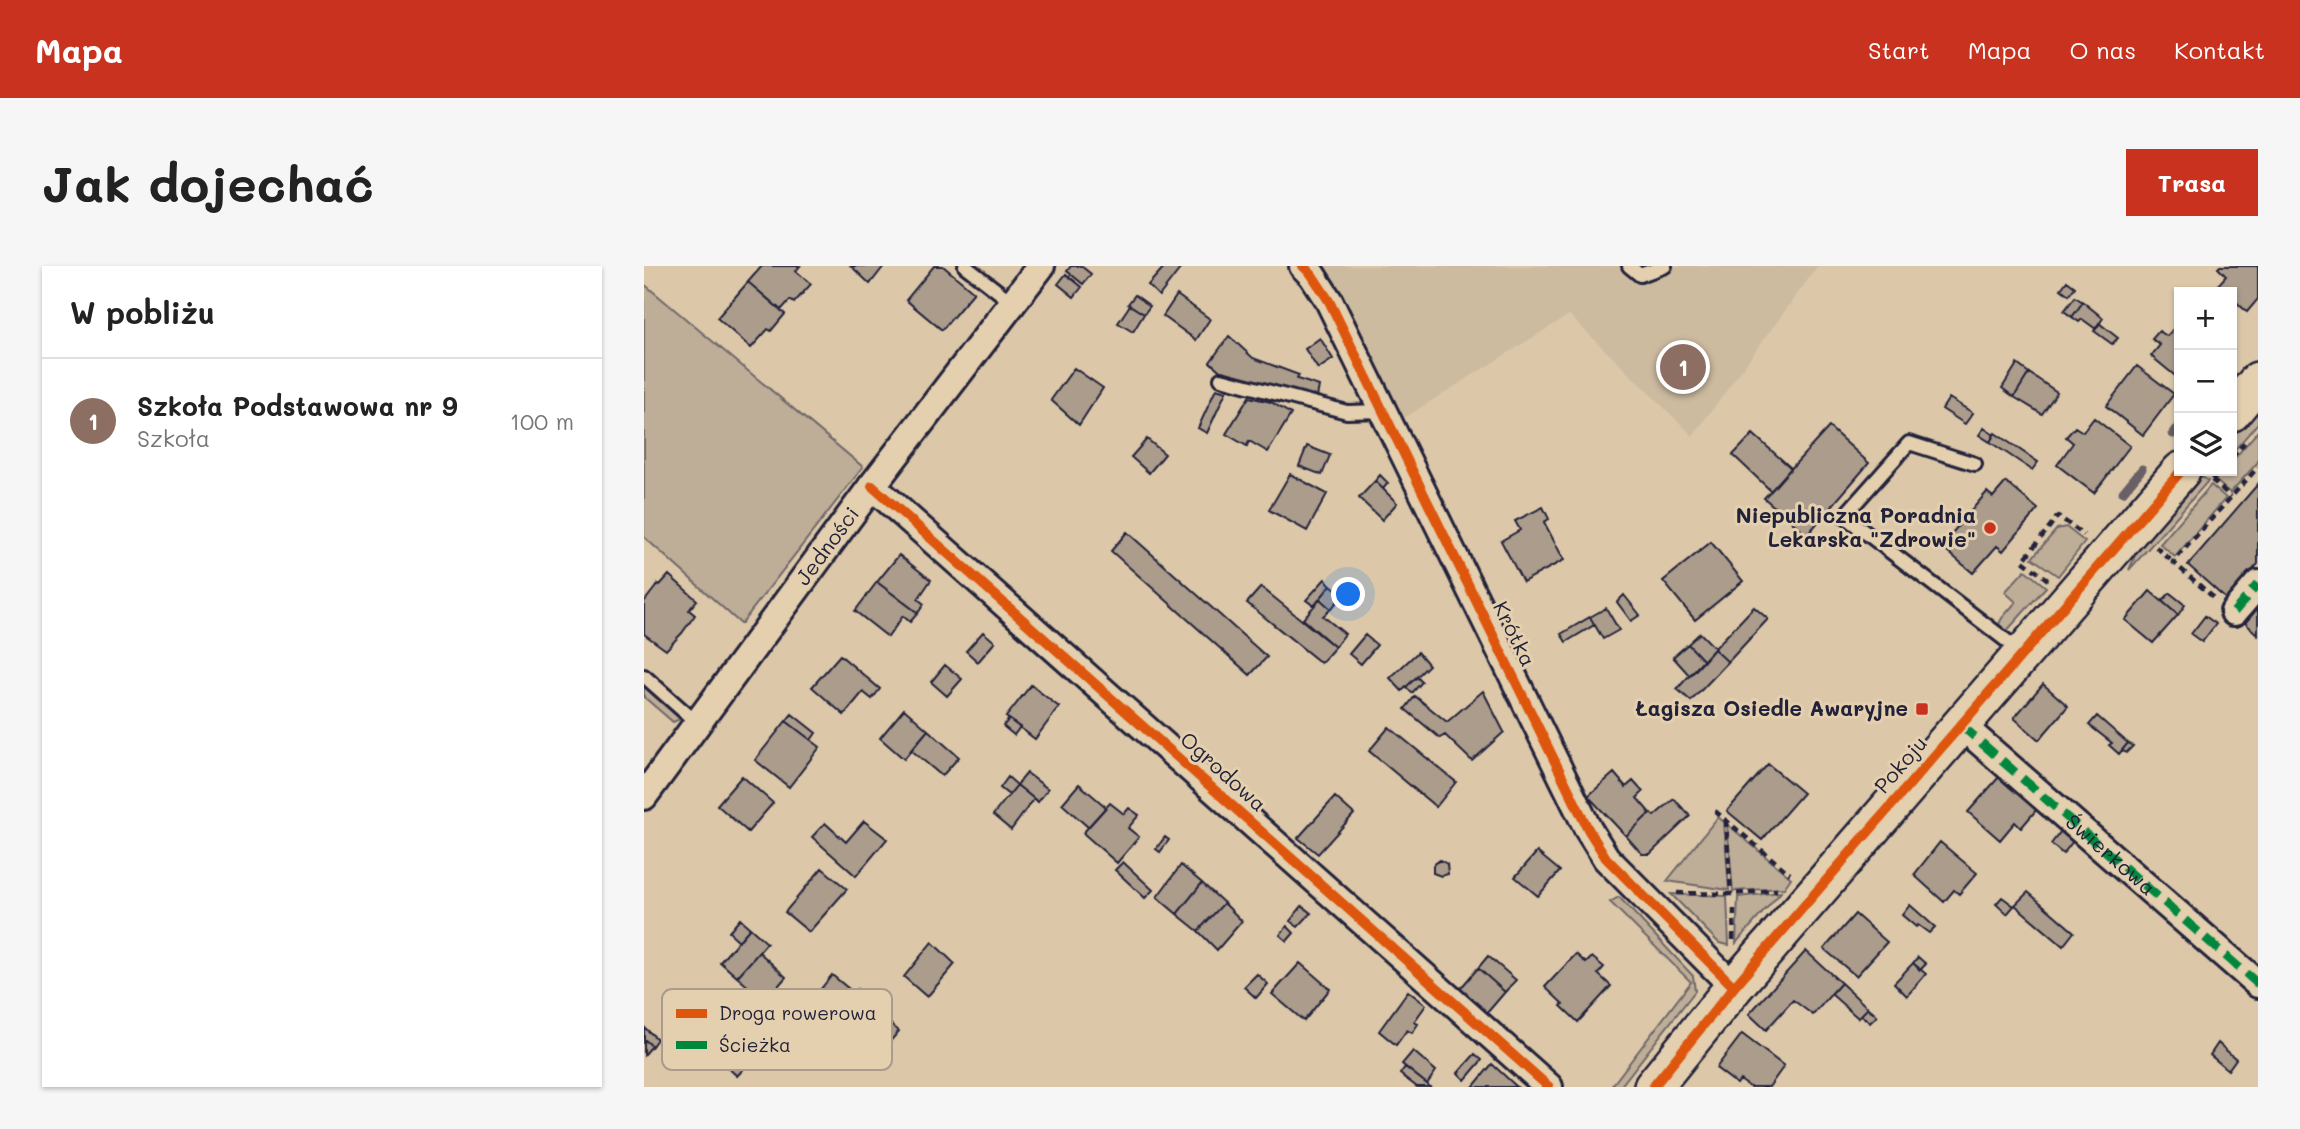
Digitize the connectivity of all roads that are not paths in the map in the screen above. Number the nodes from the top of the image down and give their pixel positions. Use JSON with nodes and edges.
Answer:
{"nodes":[{"id":1,"x":965,"y":266,"type":"edge"},
{"id":2,"x":1041,"y":266,"type":"edge"},
{"id":3,"x":1303,"y":266,"type":"edge"},
{"id":4,"x":1629,"y":266,"type":"edge"},
{"id":5,"x":1665,"y":266,"type":"edge"},
{"id":6,"x":1013,"y":303,"type":"junction"},
{"id":7,"x":1221,"y":379,"type":"dead end"},
{"id":8,"x":2258,"y":381,"type":"edge"},
{"id":9,"x":2237,"y":406,"type":"edge"},
{"id":10,"x":1383,"y":411,"type":"junction"},
{"id":11,"x":1975,"y":464,"type":"dead end"},
{"id":12,"x":2196,"y":476,"type":"edge"},
{"id":13,"x":872,"y":486,"type":"junction"},
{"id":14,"x":2258,"y":584,"type":"edge"},
{"id":15,"x":2224,"y":605,"type":"road end"},
{"id":16,"x":2023,"y":654,"type":"junction"},
{"id":17,"x":644,"y":676,"type":"edge"},
{"id":18,"x":697,"y":723,"type":"junction"},
{"id":19,"x":1961,"y":725,"type":"junction"},
{"id":20,"x":644,"y":796,"type":"edge"},
{"id":21,"x":2258,"y":984,"type":"edge"},
{"id":22,"x":1734,"y":987,"type":"junction"},
{"id":23,"x":1549,"y":1087,"type":"edge"},
{"id":24,"x":1653,"y":1087,"type":"edge"}],
"edges":[{"from":1,"to":6,"type":"lane"},
{"from":2,"to":6,"type":"street","name":"Jedności"},
{"from":3,"to":10,"type":"street","name":"Krótka"},
{"from":4,"to":5,"type":"lane"},
{"from":6,"to":13,"type":"street","name":"Jedności"},
{"from":7,"to":10,"type":"lane"},
{"from":8,"to":9,"type":"street"},
{"from":10,"to":22,"type":"street","name":"Krótka"},
{"from":11,"to":16,"type":"lane"},
{"from":12,"to":16,"type":"street","name":"Pokoju"},
{"from":13,"to":18,"type":"street","name":"Jedności"},
{"from":13,"to":23,"type":"street","name":"Ogrodowa"},
{"from":14,"to":15,"type":"street"},
{"from":16,"to":19,"type":"street","name":"Pokoju"},
{"from":17,"to":18,"type":"lane"},
{"from":18,"to":20,"type":"street","name":"Jedności"},
{"from":19,"to":21,"type":"street","name":"Świerkowa"},
{"from":19,"to":22,"type":"street","name":"Pokoju"},
{"from":22,"to":24,"type":"street","name":"Pokoju"}]}
